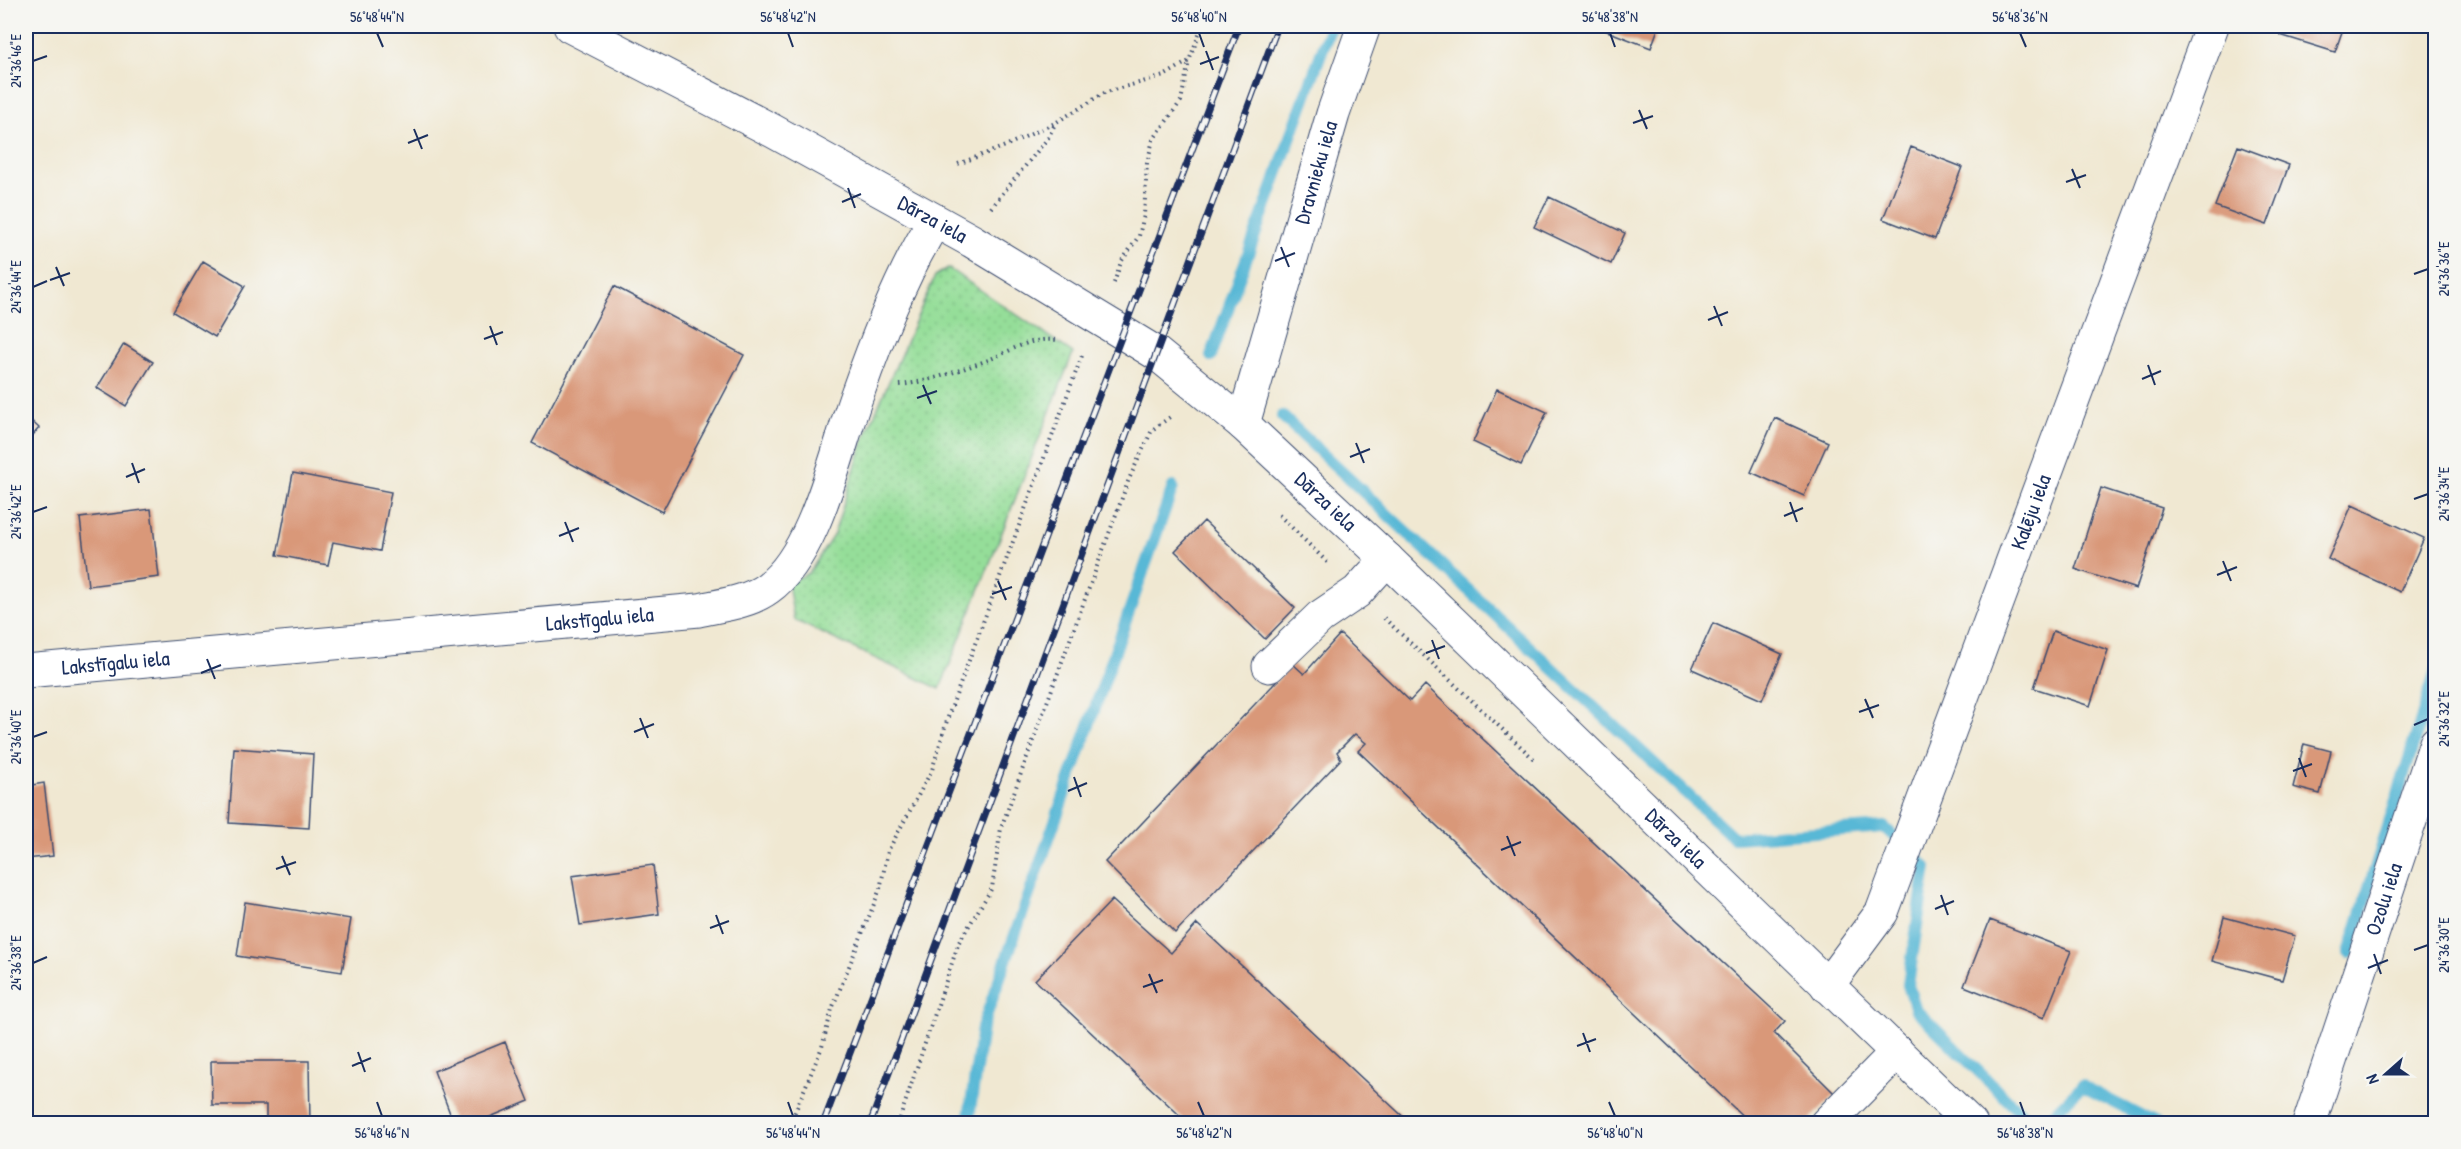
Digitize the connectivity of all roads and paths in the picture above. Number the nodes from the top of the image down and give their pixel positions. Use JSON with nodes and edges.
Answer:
{"nodes":[{"id":1,"x":570,"y":26,"type":"edge"},
{"id":2,"x":1202,"y":26,"type":"edge"},
{"id":3,"x":1364,"y":26,"type":"edge"},
{"id":4,"x":2212,"y":26,"type":"edge"},
{"id":5,"x":1189,"y":61,"type":"junction"},
{"id":6,"x":1055,"y":123,"type":"junction"},
{"id":7,"x":958,"y":164,"type":"dead end"},
{"id":8,"x":934,"y":222,"type":"junction"},
{"id":9,"x":972,"y":242,"type":"junction"},
{"id":10,"x":1094,"y":330,"type":"junction"},
{"id":11,"x":858,"y":391,"type":"junction"},
{"id":12,"x":1178,"y":412,"type":"dead end"},
{"id":13,"x":1244,"y":424,"type":"junction"},
{"id":14,"x":1387,"y":559,"type":"junction"},
{"id":15,"x":1269,"y":666,"type":"dead end"},
{"id":16,"x":26,"y":671,"type":"edge"},
{"id":17,"x":2436,"y":743,"type":"edge"},
{"id":18,"x":1827,"y":986,"type":"junction"},
{"id":19,"x":1897,"y":1052,"type":"junction"},
{"id":20,"x":790,"y":1124,"type":"edge"},
{"id":21,"x":898,"y":1124,"type":"edge"},
{"id":22,"x":1826,"y":1124,"type":"edge"},
{"id":23,"x":1971,"y":1124,"type":"edge"},
{"id":24,"x":2309,"y":1124,"type":"edge"}],
"edges":[{"from":1,"to":8,"type":"street","name":"Dārza iela"},
{"from":2,"to":5,"type":"path"},
{"from":3,"to":13,"type":"street","name":"Dravnieku iela"},
{"from":4,"to":18,"type":"street","name":"Kalēju iela"},
{"from":5,"to":6,"type":"path"},
{"from":5,"to":10,"type":"path"},
{"from":6,"to":7,"type":"path"},
{"from":6,"to":9,"type":"path"},
{"from":8,"to":9,"type":"street","name":"Dārza iela"},
{"from":8,"to":11,"type":"street","name":"Lakstīgalu iela"},
{"from":9,"to":10,"type":"street","name":"Dārza iela"},
{"from":10,"to":11,"type":"path"},
{"from":10,"to":13,"type":"street","name":"Dārza iela"},
{"from":10,"to":20,"type":"path"},
{"from":11,"to":16,"type":"street","name":"Lakstīgalu iela"},
{"from":12,"to":21,"type":"path"},
{"from":13,"to":14,"type":"street","name":"Dārza iela"},
{"from":14,"to":15,"type":"street"},
{"from":14,"to":18,"type":"street","name":"Dārza iela"},
{"from":17,"to":24,"type":"street","name":"Ozolu iela"},
{"from":18,"to":19,"type":"street","name":"Dārza iela"},
{"from":19,"to":22,"type":"street"},
{"from":19,"to":23,"type":"street","name":"Dārza iela"}]}
